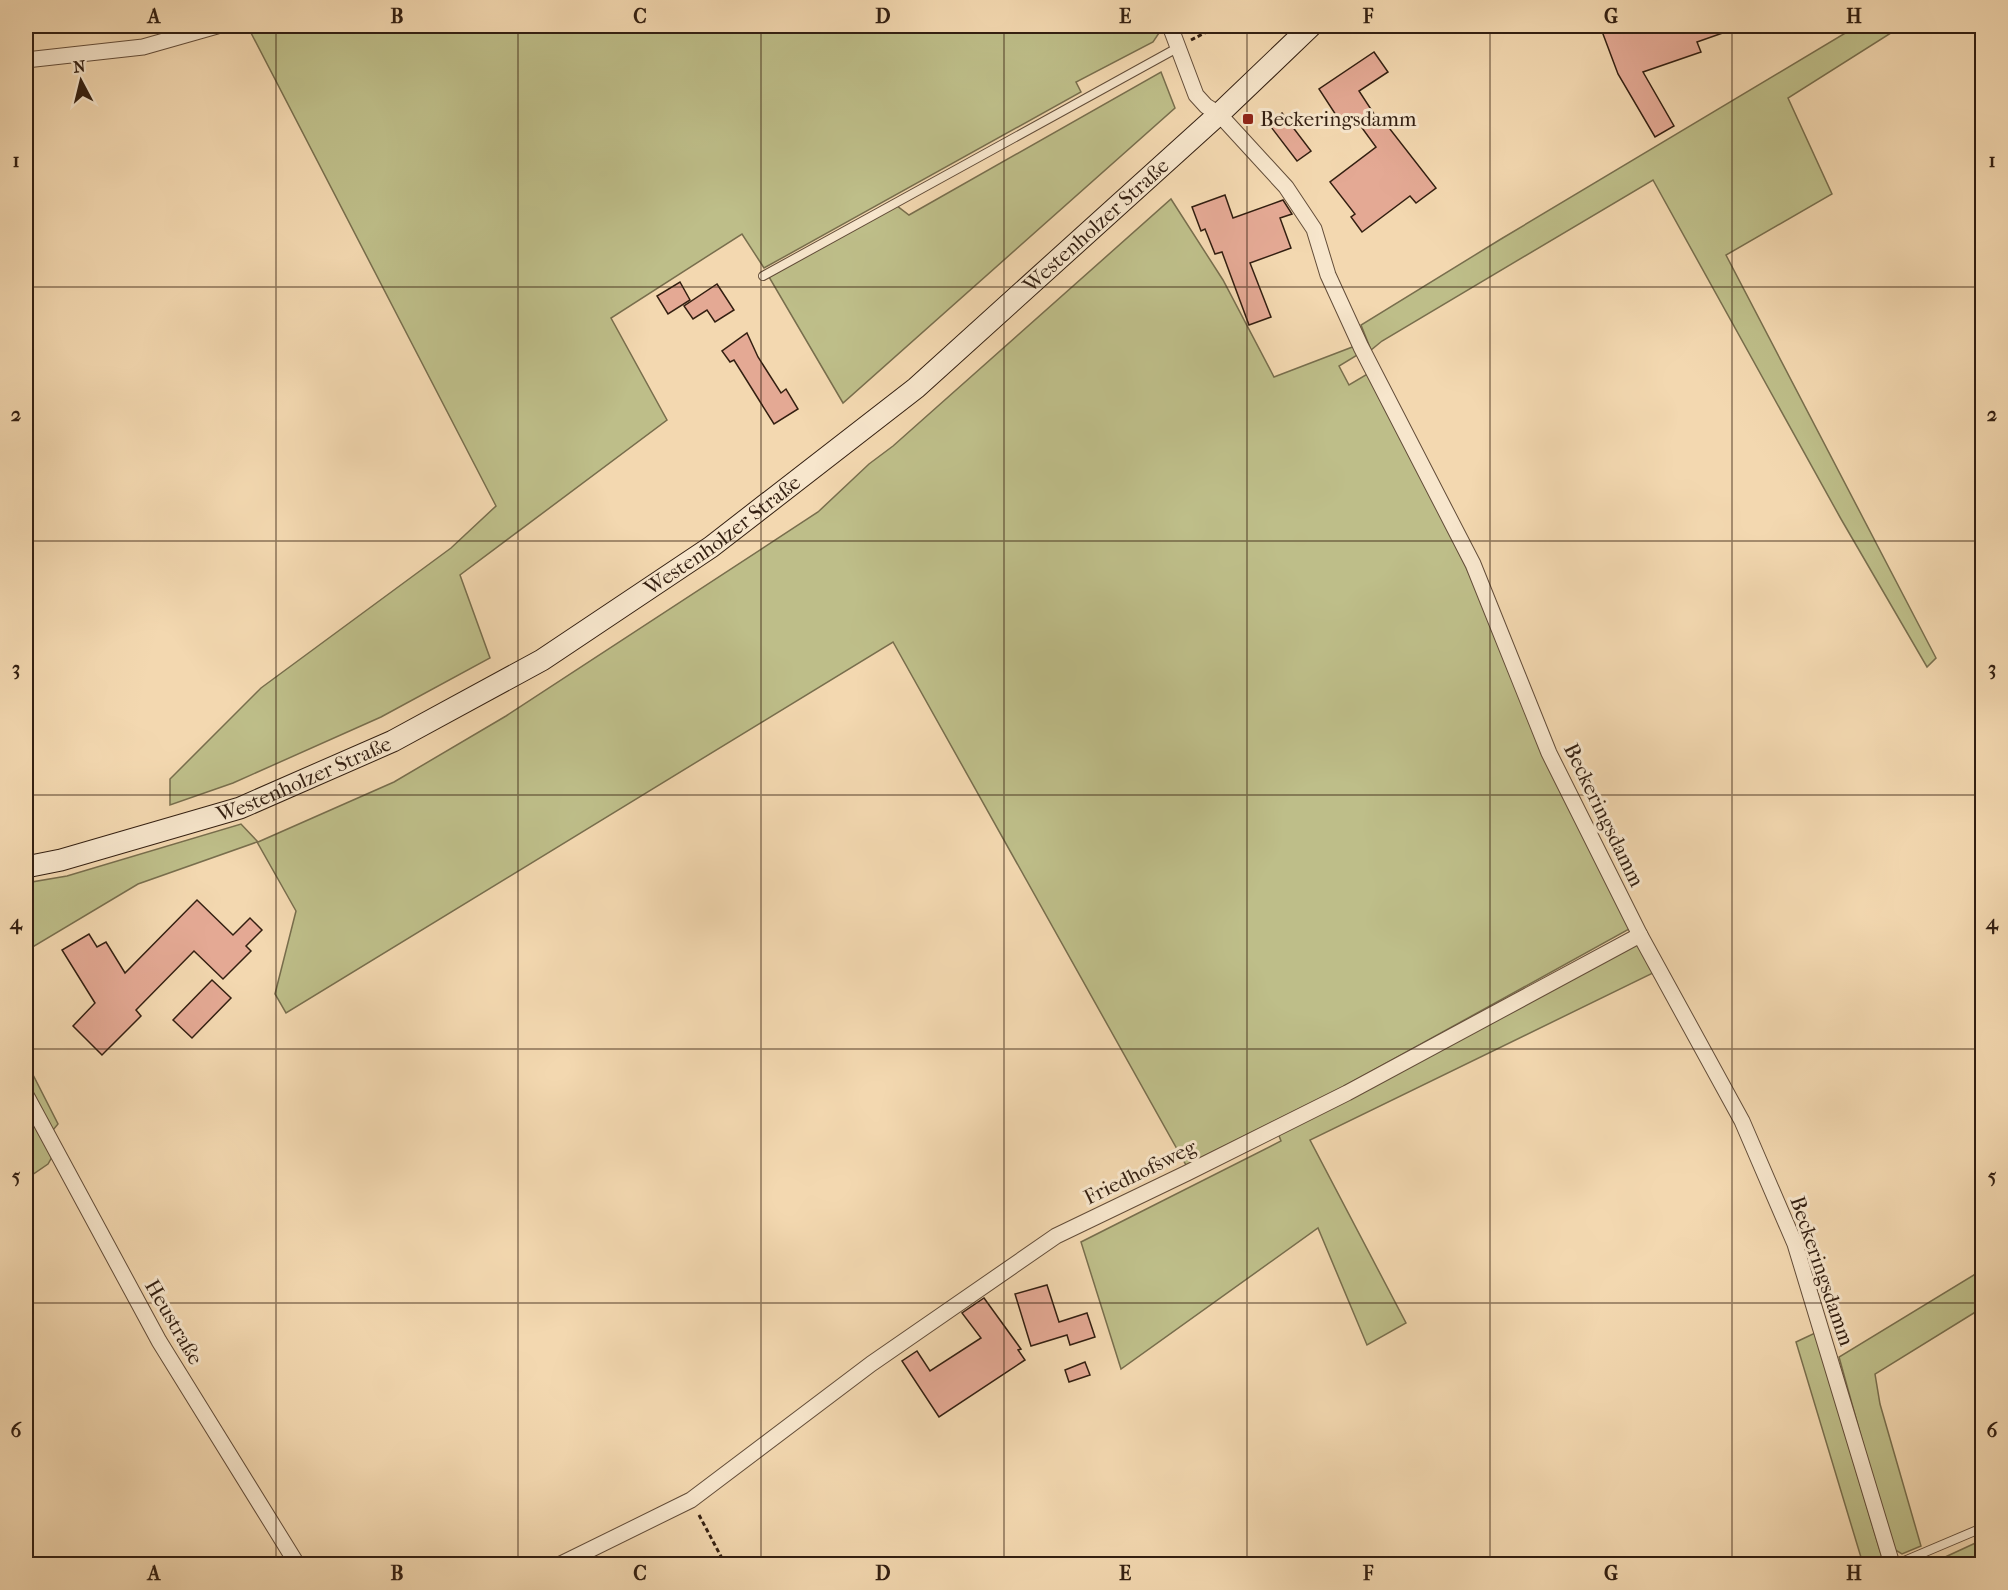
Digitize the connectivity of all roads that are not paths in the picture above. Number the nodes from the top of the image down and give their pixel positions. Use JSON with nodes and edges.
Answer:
{"nodes":[{"id":1,"x":217,"y":26,"type":"edge"},
{"id":2,"x":1170,"y":26,"type":"edge"},
{"id":3,"x":1311,"y":26,"type":"edge"},
{"id":4,"x":1179,"y":47,"type":"junction"},
{"id":5,"x":26,"y":60,"type":"edge"},
{"id":6,"x":1219,"y":114,"type":"junction"},
{"id":7,"x":763,"y":276,"type":"dead end"},
{"id":8,"x":26,"y":867,"type":"edge"},
{"id":9,"x":1640,"y":935,"type":"junction"},
{"id":10,"x":26,"y":1095,"type":"edge"},
{"id":11,"x":1983,"y":1528,"type":"edge"},
{"id":12,"x":297,"y":1564,"type":"edge"},
{"id":13,"x":561,"y":1564,"type":"edge"},
{"id":14,"x":1892,"y":1564,"type":"edge"},
{"id":15,"x":1897,"y":1564,"type":"edge"}],
"edges":[{"from":1,"to":5,"type":"street"},
{"from":2,"to":4,"type":"street","name":"Beckeringsdamm"},
{"from":3,"to":6,"type":"main road","name":"Westenholzer Straße"},
{"from":4,"to":6,"type":"street","name":"Beckeringsdamm"},
{"from":4,"to":7,"type":"lane"},
{"from":6,"to":8,"type":"main road","name":"Westenholzer Straße"},
{"from":6,"to":9,"type":"street","name":"Beckeringsdamm"},
{"from":9,"to":13,"type":"street","name":"Friedhofsweg"},
{"from":9,"to":14,"type":"street","name":"Beckeringsdamm"},
{"from":10,"to":12,"type":"street","name":"Heustraße"},
{"from":11,"to":15,"type":"lane"}]}
